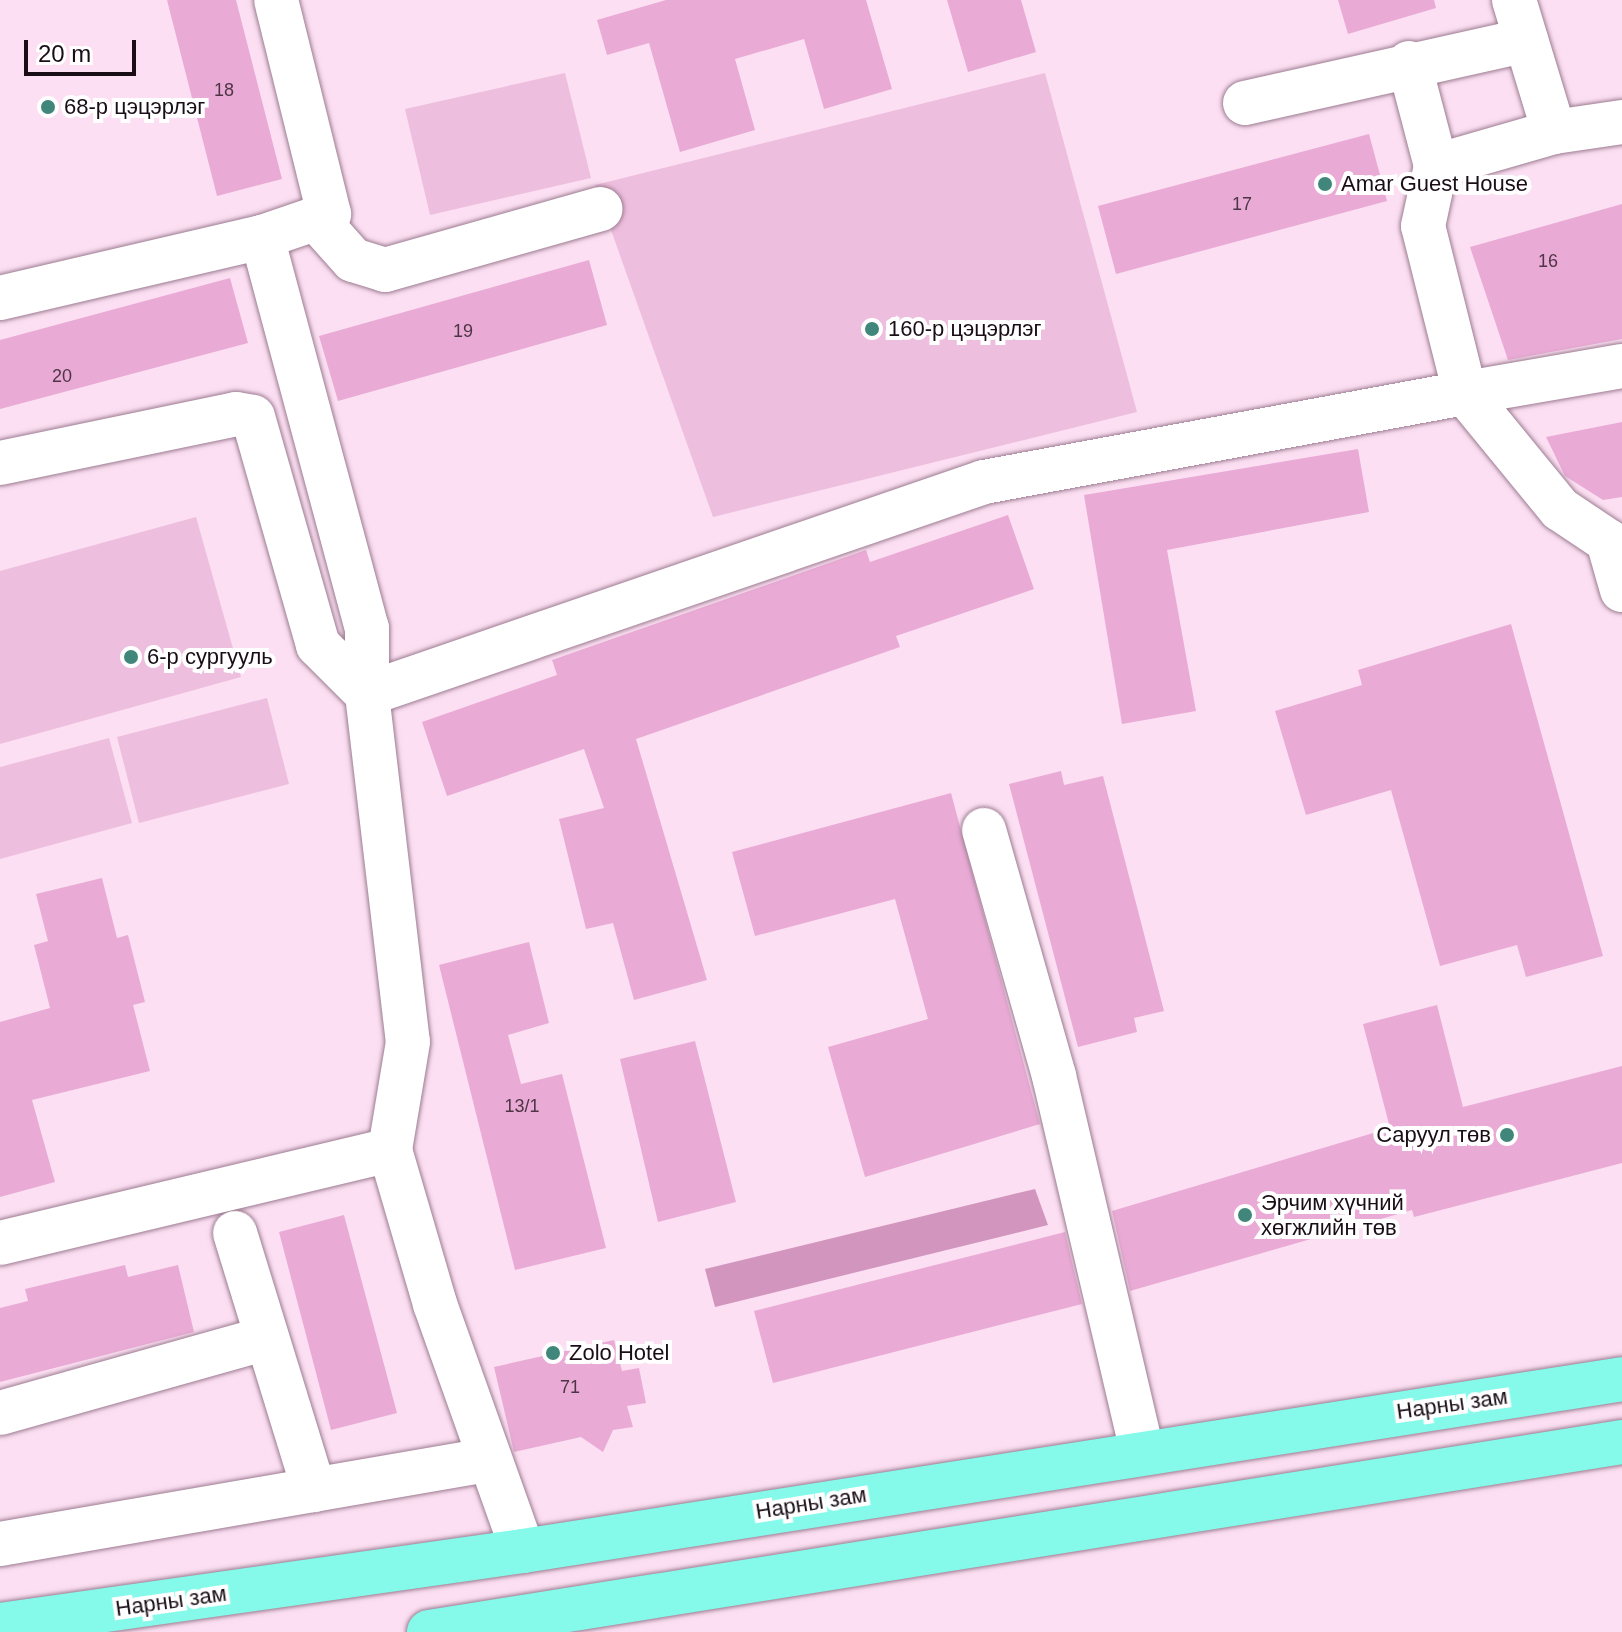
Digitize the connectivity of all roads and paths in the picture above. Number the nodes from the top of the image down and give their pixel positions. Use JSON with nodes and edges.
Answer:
{"nodes":[{"id":1,"x":276,"y":0,"type":"edge"},
{"id":2,"x":1520,"y":20,"type":"edge"},
{"id":3,"x":1409,"y":63,"type":"junction"},
{"id":4,"x":1245,"y":103,"type":"dead end"},
{"id":5,"x":1622,"y":122,"type":"edge"},
{"id":6,"x":1554,"y":132,"type":"junction"},
{"id":7,"x":1436,"y":166,"type":"junction"},
{"id":8,"x":601,"y":209,"type":"dead end"},
{"id":9,"x":319,"y":222,"type":"junction"},
{"id":10,"x":262,"y":237,"type":"junction"},
{"id":11,"x":0,"y":298,"type":"edge"},
{"id":12,"x":1622,"y":366,"type":"edge"},
{"id":13,"x":1465,"y":393,"type":"junction"},
{"id":14,"x":0,"y":463,"type":"edge"},
{"id":15,"x":1622,"y":590,"type":"edge"},
{"id":16,"x":367,"y":694,"type":"junction"},
{"id":17,"x":984,"y":830,"type":"dead end"},
{"id":18,"x":390,"y":1150,"type":"junction"},
{"id":19,"x":235,"y":1233,"type":"dead end"},
{"id":20,"x":0,"y":1243,"type":"edge"},
{"id":21,"x":267,"y":1338,"type":"junction"},
{"id":22,"x":1622,"y":1379,"type":"edge"},
{"id":23,"x":0,"y":1413,"type":"edge"},
{"id":24,"x":1622,"y":1442,"type":"edge"},
{"id":25,"x":1142,"y":1450,"type":"junction"},
{"id":26,"x":490,"y":1459,"type":"junction"},
{"id":27,"x":314,"y":1490,"type":"junction"},
{"id":28,"x":697,"y":1522,"type":"junction"},
{"id":29,"x":0,"y":1544,"type":"edge"},
{"id":30,"x":523,"y":1551,"type":"junction"},
{"id":31,"x":584,"y":1607,"type":"junction"},
{"id":32,"x":0,"y":1625,"type":"edge"},
{"id":33,"x":429,"y":1632,"type":"edge"}],
"edges":[{"from":1,"to":9,"type":"street"},
{"from":2,"to":3,"type":"street"},
{"from":2,"to":6,"type":"street"},
{"from":3,"to":4,"type":"street"},
{"from":3,"to":7,"type":"street"},
{"from":5,"to":6,"type":"street"},
{"from":6,"to":7,"type":"street"},
{"from":7,"to":13,"type":"street"},
{"from":8,"to":9,"type":"street"},
{"from":9,"to":10,"type":"street"},
{"from":10,"to":11,"type":"street"},
{"from":10,"to":16,"type":"street"},
{"from":12,"to":13,"type":"street"},
{"from":13,"to":15,"type":"street"},
{"from":13,"to":16,"type":"street"},
{"from":14,"to":16,"type":"street"},
{"from":16,"to":18,"type":"street"},
{"from":17,"to":25,"type":"street"},
{"from":18,"to":20,"type":"street"},
{"from":18,"to":26,"type":"street"},
{"from":19,"to":21,"type":"street"},
{"from":21,"to":23,"type":"street"},
{"from":21,"to":27,"type":"street"},
{"from":22,"to":25,"type":"main road","name":"Нарны зам"},
{"from":24,"to":31,"type":"main road"},
{"from":25,"to":28,"type":"main road","name":"Нарны зам"},
{"from":26,"to":27,"type":"street"},
{"from":26,"to":30,"type":"street"},
{"from":27,"to":29,"type":"street"},
{"from":28,"to":30,"type":"main road","name":"Нарны зам"},
{"from":28,"to":31,"type":"main road"},
{"from":30,"to":32,"type":"main road","name":"Нарны зам"},
{"from":31,"to":33,"type":"main road"}]}
